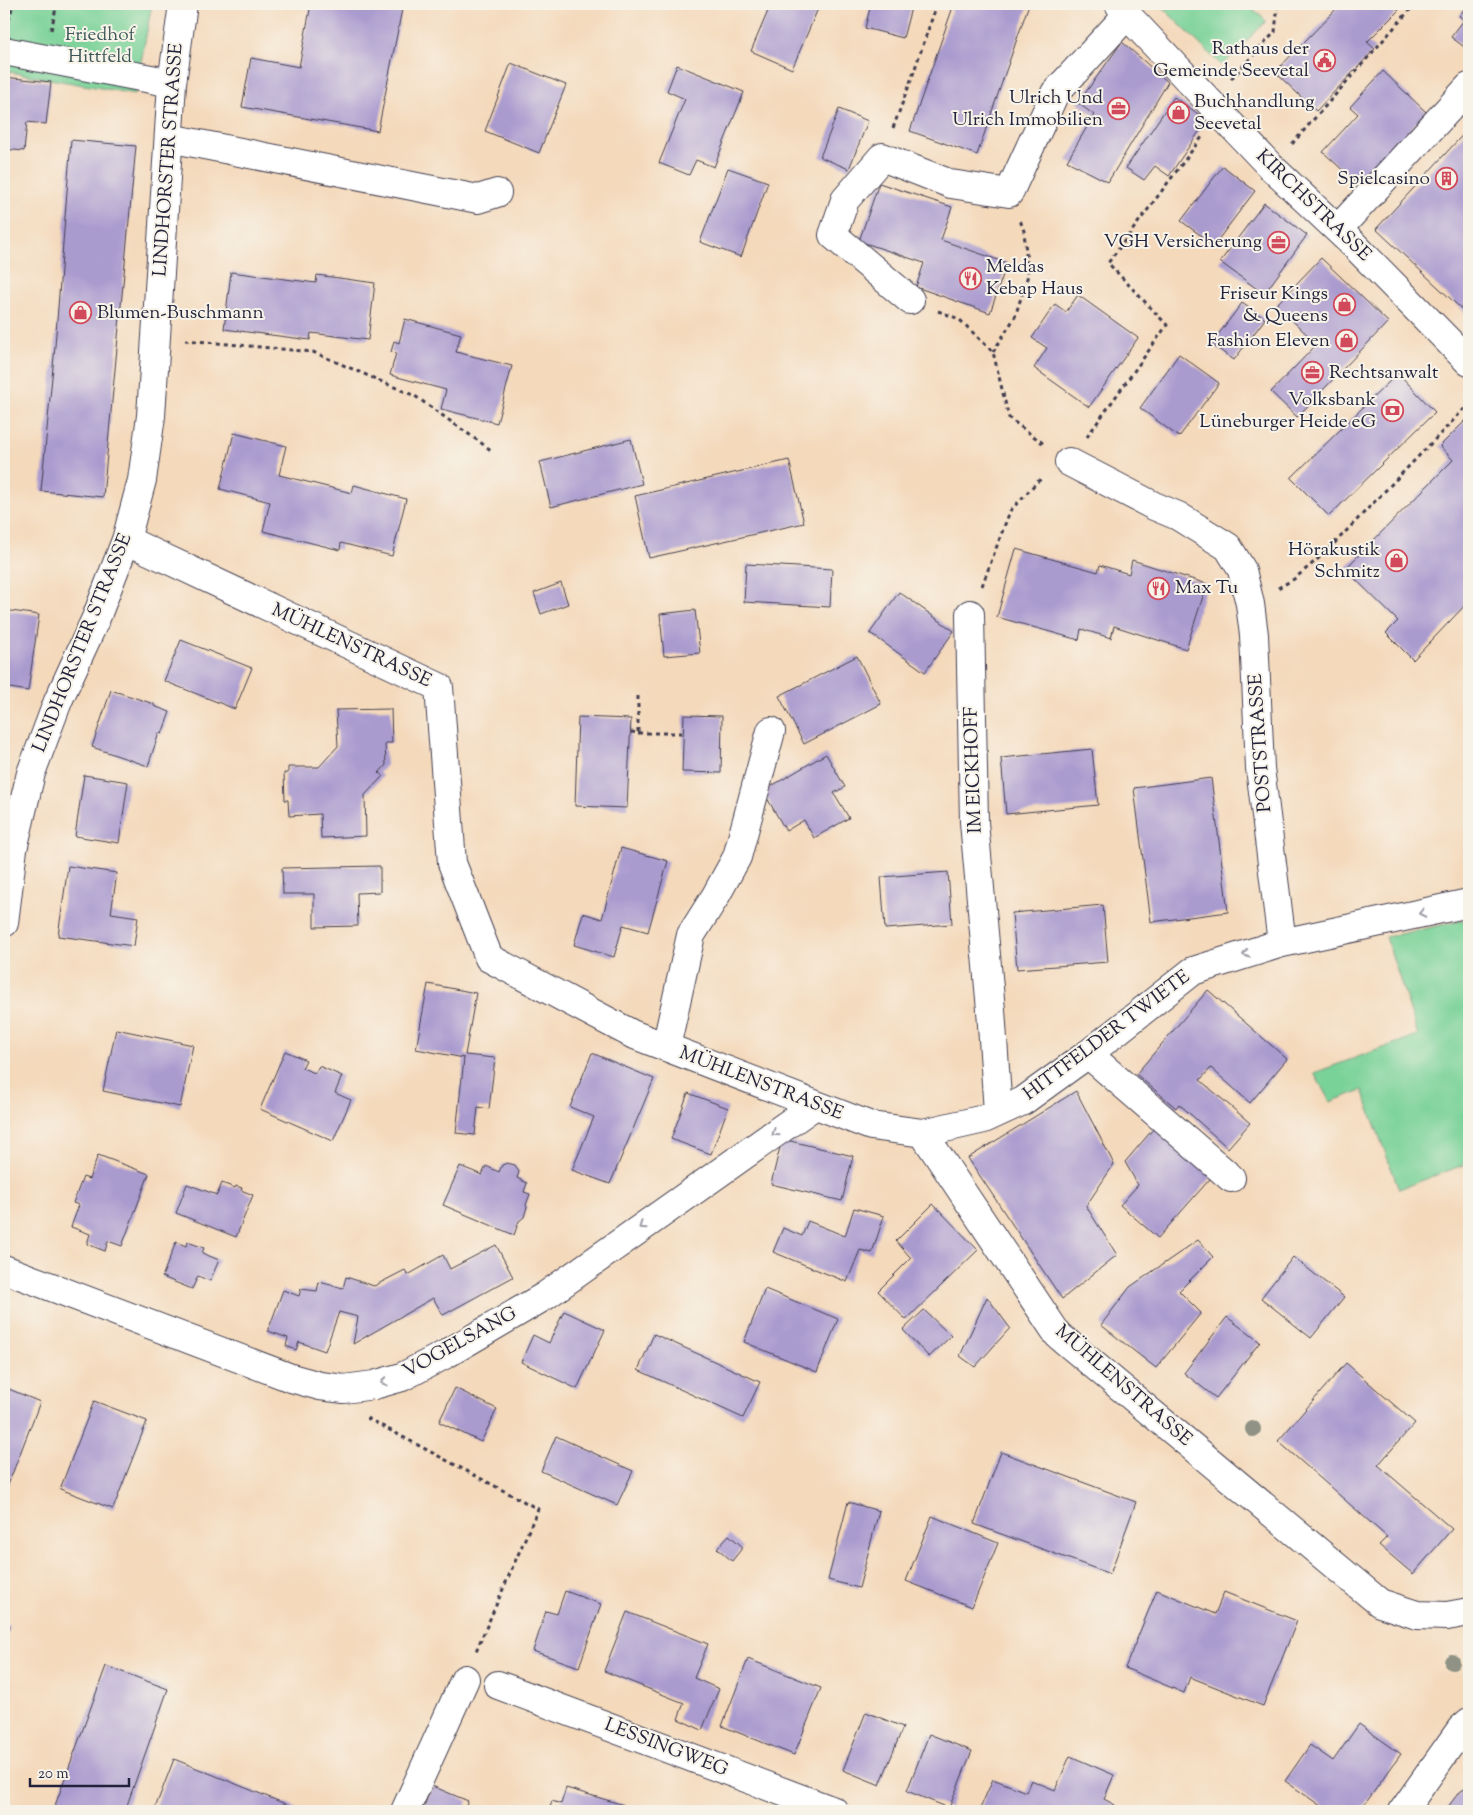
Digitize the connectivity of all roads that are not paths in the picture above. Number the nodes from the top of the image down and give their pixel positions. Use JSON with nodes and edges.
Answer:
{"nodes":[{"id":1,"x":183,"y":4,"type":"edge"},
{"id":2,"x":1123,"y":10,"type":"edge"},
{"id":3,"x":4,"y":51,"type":"edge"},
{"id":4,"x":172,"y":83,"type":"junction"},
{"id":5,"x":1469,"y":87,"type":"edge"},
{"id":6,"x":169,"y":138,"type":"junction"},
{"id":7,"x":497,"y":193,"type":"dead end"},
{"id":8,"x":1338,"y":230,"type":"junction"},
{"id":9,"x":910,"y":300,"type":"road end"},
{"id":10,"x":1469,"y":362,"type":"edge"},
{"id":11,"x":1069,"y":462,"type":"road end"},
{"id":12,"x":126,"y":540,"type":"junction"},
{"id":13,"x":970,"y":614,"type":"road end"},
{"id":14,"x":771,"y":731,"type":"dead end"},
{"id":15,"x":9,"y":848,"type":"edge"},
{"id":16,"x":1469,"y":903,"type":"edge"},
{"id":17,"x":4,"y":923,"type":"edge"},
{"id":18,"x":1282,"y":943,"type":"junction"},
{"id":19,"x":666,"y":1047,"type":"junction"},
{"id":20,"x":1088,"y":1054,"type":"junction"},
{"id":21,"x":815,"y":1105,"type":"junction"},
{"id":22,"x":998,"y":1112,"type":"junction"},
{"id":23,"x":922,"y":1133,"type":"junction"},
{"id":24,"x":1231,"y":1178,"type":"dead end"},
{"id":25,"x":4,"y":1269,"type":"edge"},
{"id":26,"x":1469,"y":1612,"type":"edge"},
{"id":27,"x":465,"y":1679,"type":"road end"},
{"id":28,"x":498,"y":1684,"type":"dead end"},
{"id":29,"x":1469,"y":1722,"type":"edge"},
{"id":30,"x":405,"y":1811,"type":"edge"},
{"id":31,"x":834,"y":1811,"type":"edge"},
{"id":32,"x":1403,"y":1811,"type":"edge"}],
"edges":[{"from":1,"to":4,"type":"street","name":"LINDHORSTER STRASSE"},
{"from":2,"to":8,"type":"street","name":"KIRCHSTRASSE"},
{"from":2,"to":9,"type":"street"},
{"from":3,"to":4,"type":"street"},
{"from":4,"to":6,"type":"street","name":"LINDHORSTER STRASSE"},
{"from":5,"to":8,"type":"street"},
{"from":6,"to":7,"type":"street"},
{"from":6,"to":12,"type":"street","name":"LINDHORSTER STRASSE"},
{"from":8,"to":10,"type":"street","name":"KIRCHSTRASSE"},
{"from":11,"to":18,"type":"street","name":"POSTSTRASSE"},
{"from":12,"to":15,"type":"street","name":"LINDHORSTER STRASSE"},
{"from":12,"to":19,"type":"street","name":"MÜHLENSTRASSE"},
{"from":13,"to":22,"type":"street","name":"IM EICKHOFF"},
{"from":14,"to":19,"type":"street"},
{"from":15,"to":17,"type":"street","name":"LINDHORSTER STRASSE"},
{"from":16,"to":18,"type":"street","name":"HITTFELDER TWIETE","one_way":true},
{"from":18,"to":20,"type":"street","name":"HITTFELDER TWIETE","one_way":true},
{"from":19,"to":21,"type":"street","name":"MÜHLENSTRASSE"},
{"from":20,"to":22,"type":"street","name":"HITTFELDER TWIETE"},
{"from":20,"to":24,"type":"street"},
{"from":21,"to":23,"type":"street","name":"MÜHLENSTRASSE"},
{"from":21,"to":25,"type":"street","name":"VOGELSANG","one_way":true},
{"from":22,"to":23,"type":"street","name":"HITTFELDER TWIETE"},
{"from":23,"to":26,"type":"street","name":"MÜHLENSTRASSE"},
{"from":27,"to":30,"type":"street"},
{"from":28,"to":31,"type":"street","name":"LESSINGWEG"},
{"from":29,"to":32,"type":"street"}]}
